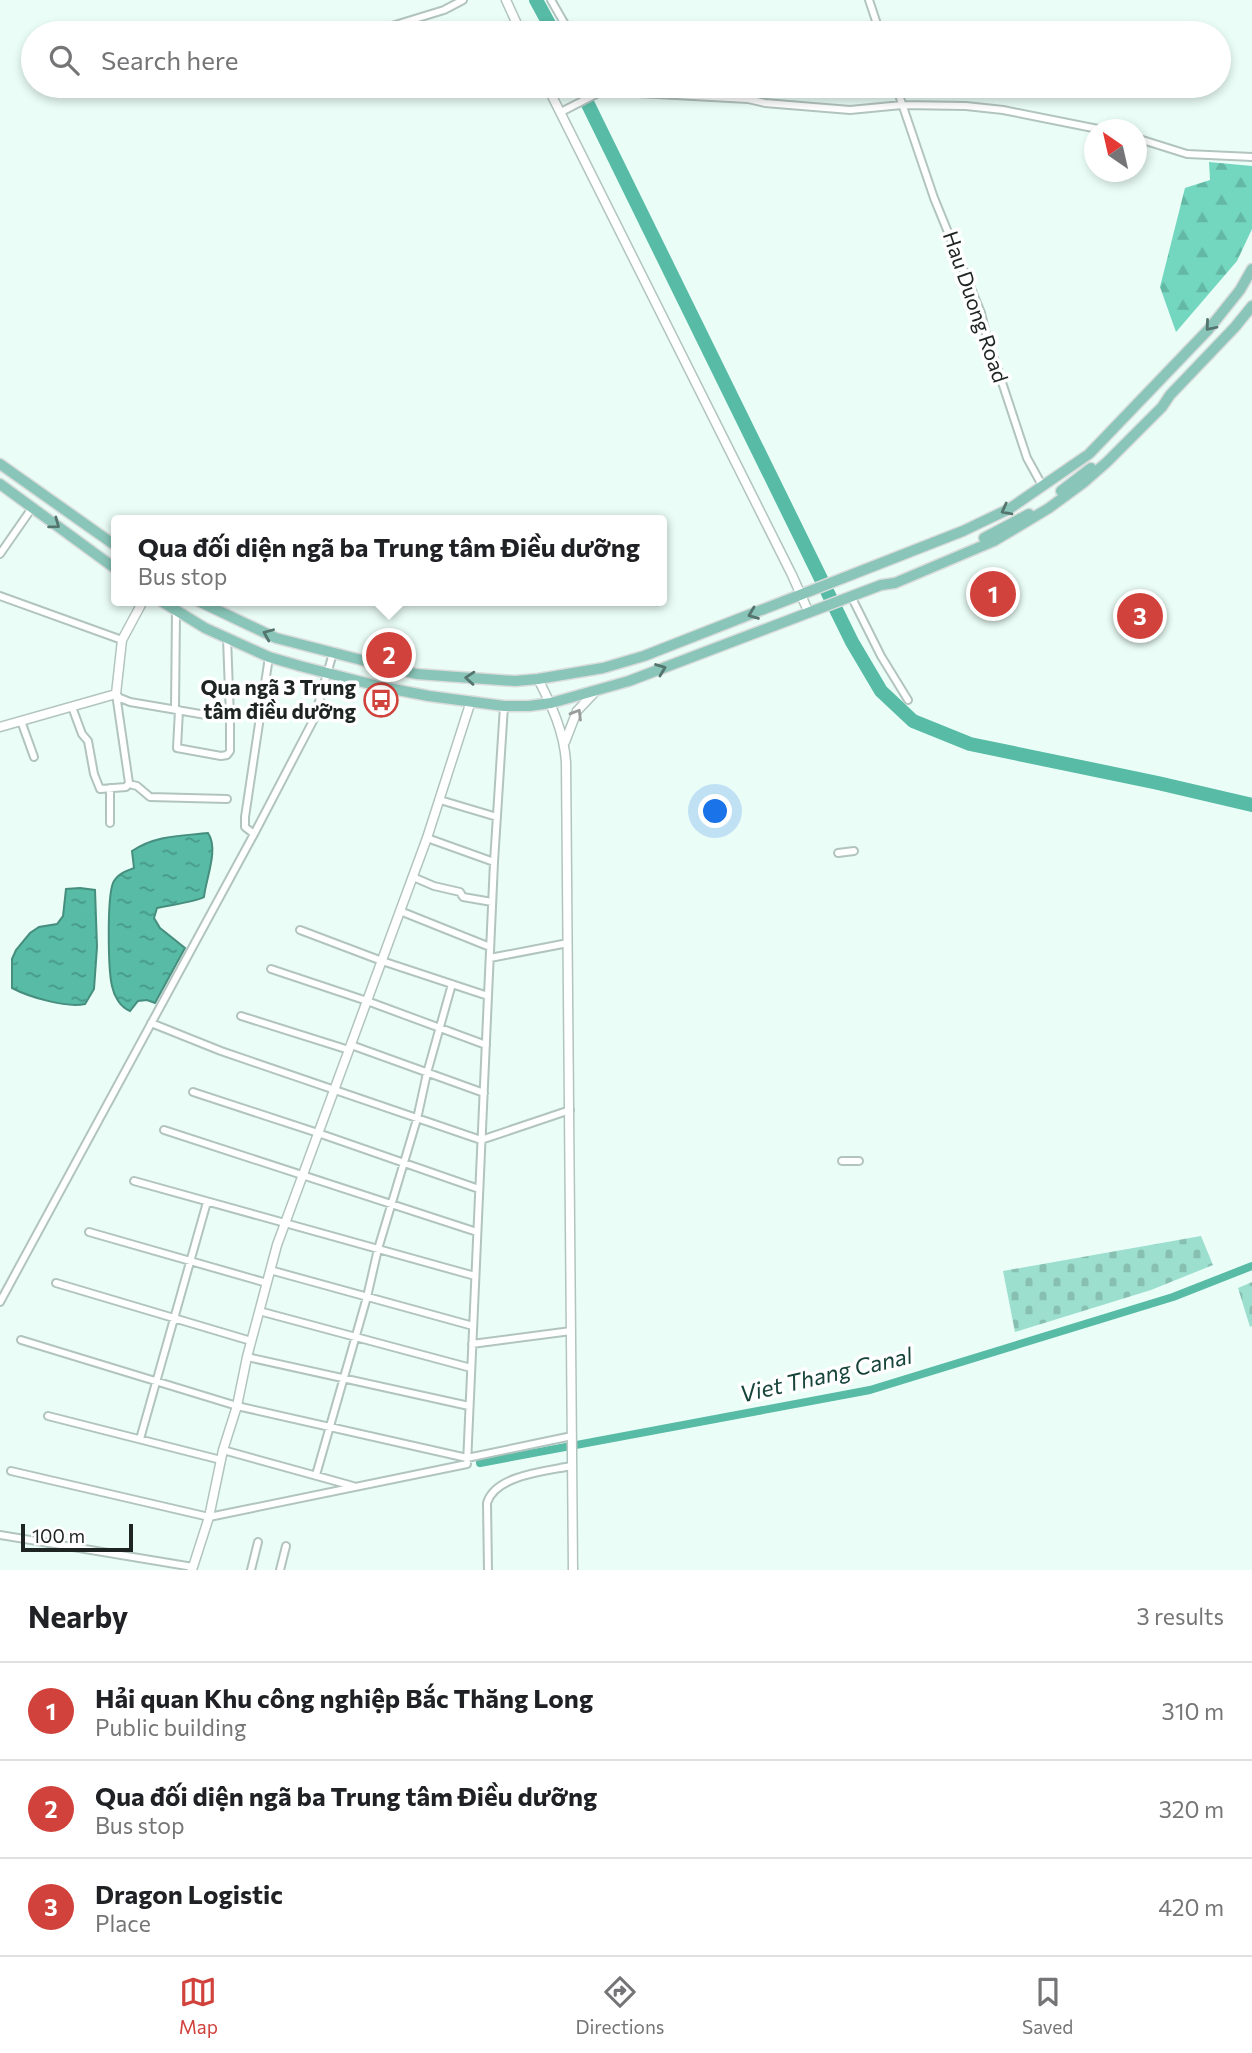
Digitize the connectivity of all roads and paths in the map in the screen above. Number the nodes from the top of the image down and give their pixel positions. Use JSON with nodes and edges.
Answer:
{"nodes":[{"id":1,"x":463,"y":0,"type":"edge"},
{"id":2,"x":506,"y":0,"type":"edge"},
{"id":3,"x":551,"y":0,"type":"edge"},
{"id":4,"x":869,"y":0,"type":"edge"},
{"id":5,"x":408,"y":21,"type":"edge"},
{"id":6,"x":516,"y":21,"type":"edge"},
{"id":7,"x":563,"y":21,"type":"edge"},
{"id":8,"x":876,"y":21,"type":"edge"},
{"id":9,"x":553,"y":98,"type":"edge"},
{"id":10,"x":588,"y":98,"type":"edge"},
{"id":11,"x":735,"y":98,"type":"edge"},
{"id":12,"x":899,"y":98,"type":"edge"},
{"id":13,"x":901,"y":105,"type":"junction"},
{"id":14,"x":561,"y":112,"type":"junction"},
{"id":15,"x":1084,"y":126,"type":"edge"},
{"id":16,"x":1147,"y":141,"type":"edge"},
{"id":17,"x":1252,"y":157,"type":"edge"},
{"id":18,"x":1251,"y":271,"type":"edge"},
{"id":19,"x":1252,"y":306,"type":"edge"},
{"id":20,"x":0,"y":464,"type":"edge"},
{"id":21,"x":0,"y":484,"type":"edge"},
{"id":22,"x":1043,"y":487,"type":"junction"},
{"id":23,"x":32,"y":508,"type":"junction"},
{"id":24,"x":111,"y":542,"type":"edge"},
{"id":25,"x":0,"y":554,"type":"edge"},
{"id":26,"x":111,"y":565,"type":"edge"},
{"id":27,"x":802,"y":595,"type":"junction"},
{"id":28,"x":0,"y":596,"type":"edge"},
{"id":29,"x":847,"y":598,"type":"junction"},
{"id":30,"x":140,"y":606,"type":"edge"},
{"id":31,"x":168,"y":606,"type":"edge"},
{"id":32,"x":209,"y":606,"type":"edge"},
{"id":33,"x":176,"y":611,"type":"junction"},
{"id":34,"x":809,"y":613,"type":"junction"},
{"id":35,"x":227,"y":638,"type":"junction"},
{"id":36,"x":122,"y":640,"type":"junction"},
{"id":37,"x":333,"y":653,"type":"junction"},
{"id":38,"x":269,"y":657,"type":"junction"},
{"id":39,"x":328,"y":674,"type":"junction"},
{"id":40,"x":538,"y":679,"type":"junction"},
{"id":41,"x":596,"y":690,"type":"junction"},
{"id":42,"x":116,"y":694,"type":"junction"},
{"id":43,"x":908,"y":700,"type":"dead end"},
{"id":44,"x":471,"y":701,"type":"junction"},
{"id":45,"x":551,"y":703,"type":"junction"},
{"id":46,"x":504,"y":706,"type":"junction"},
{"id":47,"x":72,"y":707,"type":"junction"},
{"id":48,"x":177,"y":710,"type":"junction"},
{"id":49,"x":230,"y":717,"type":"junction"},
{"id":50,"x":21,"y":721,"type":"junction"},
{"id":51,"x":0,"y":727,"type":"edge"},
{"id":52,"x":565,"y":742,"type":"junction"},
{"id":53,"x":34,"y":757,"type":"dead end"},
{"id":54,"x":129,"y":784,"type":"junction"},
{"id":55,"x":110,"y":788,"type":"junction"},
{"id":56,"x":227,"y":799,"type":"dead end"},
{"id":57,"x":440,"y":800,"type":"junction"},
{"id":58,"x":497,"y":817,"type":"junction"},
{"id":59,"x":110,"y":822,"type":"dead end"},
{"id":60,"x":254,"y":834,"type":"junction"},
{"id":61,"x":427,"y":838,"type":"junction"},
{"id":62,"x":854,"y":851,"type":"dead end"},
{"id":63,"x":838,"y":853,"type":"dead end"},
{"id":64,"x":494,"y":862,"type":"junction"},
{"id":65,"x":413,"y":877,"type":"junction"},
{"id":66,"x":492,"y":902,"type":"junction"},
{"id":67,"x":400,"y":911,"type":"junction"},
{"id":68,"x":300,"y":930,"type":"dead end"},
{"id":69,"x":568,"y":943,"type":"junction"},
{"id":70,"x":490,"y":947,"type":"junction"},
{"id":71,"x":490,"y":958,"type":"junction"},
{"id":72,"x":382,"y":961,"type":"junction"},
{"id":73,"x":271,"y":968,"type":"dead end"},
{"id":74,"x":452,"y":984,"type":"junction"},
{"id":75,"x":488,"y":996,"type":"junction"},
{"id":76,"x":367,"y":1001,"type":"junction"},
{"id":77,"x":241,"y":1016,"type":"dead end"},
{"id":78,"x":151,"y":1023,"type":"junction"},
{"id":79,"x":439,"y":1028,"type":"junction"},
{"id":80,"x":486,"y":1045,"type":"junction"},
{"id":81,"x":350,"y":1048,"type":"junction"},
{"id":82,"x":427,"y":1073,"type":"junction"},
{"id":83,"x":334,"y":1090,"type":"junction"},
{"id":84,"x":193,"y":1092,"type":"dead end"},
{"id":85,"x":484,"y":1093,"type":"junction"},
{"id":86,"x":570,"y":1110,"type":"junction"},
{"id":87,"x":418,"y":1119,"type":"junction"},
{"id":88,"x":164,"y":1130,"type":"dead end"},
{"id":89,"x":318,"y":1133,"type":"junction"},
{"id":90,"x":481,"y":1140,"type":"junction"},
{"id":91,"x":842,"y":1161,"type":"dead end"},
{"id":92,"x":859,"y":1161,"type":"dead end"},
{"id":93,"x":405,"y":1163,"type":"junction"},
{"id":94,"x":302,"y":1176,"type":"junction"},
{"id":95,"x":134,"y":1181,"type":"dead end"},
{"id":96,"x":479,"y":1189,"type":"junction"},
{"id":97,"x":207,"y":1202,"type":"junction"},
{"id":98,"x":393,"y":1204,"type":"junction"},
{"id":99,"x":284,"y":1224,"type":"junction"},
{"id":100,"x":89,"y":1232,"type":"dead end"},
{"id":101,"x":477,"y":1232,"type":"junction"},
{"id":102,"x":377,"y":1249,"type":"junction"},
{"id":103,"x":191,"y":1261,"type":"junction"},
{"id":104,"x":270,"y":1270,"type":"junction"},
{"id":105,"x":475,"y":1276,"type":"junction"},
{"id":106,"x":56,"y":1283,"type":"dead end"},
{"id":107,"x":267,"y":1283,"type":"junction"},
{"id":108,"x":367,"y":1297,"type":"junction"},
{"id":109,"x":0,"y":1302,"type":"edge"},
{"id":110,"x":259,"y":1311,"type":"junction"},
{"id":111,"x":174,"y":1318,"type":"junction"},
{"id":112,"x":473,"y":1326,"type":"junction"},
{"id":113,"x":571,"y":1331,"type":"junction"},
{"id":114,"x":355,"y":1337,"type":"junction"},
{"id":115,"x":21,"y":1340,"type":"dead end"},
{"id":116,"x":251,"y":1341,"type":"junction"},
{"id":117,"x":472,"y":1344,"type":"junction"},
{"id":118,"x":247,"y":1357,"type":"junction"},
{"id":119,"x":471,"y":1368,"type":"junction"},
{"id":120,"x":343,"y":1379,"type":"junction"},
{"id":121,"x":155,"y":1381,"type":"junction"},
{"id":122,"x":237,"y":1406,"type":"junction"},
{"id":123,"x":469,"y":1406,"type":"junction"},
{"id":124,"x":48,"y":1416,"type":"dead end"},
{"id":125,"x":329,"y":1427,"type":"junction"},
{"id":126,"x":572,"y":1436,"type":"junction"},
{"id":127,"x":140,"y":1439,"type":"junction"},
{"id":128,"x":223,"y":1450,"type":"junction"},
{"id":129,"x":467,"y":1458,"type":"junction"},
{"id":130,"x":221,"y":1460,"type":"junction"},
{"id":131,"x":571,"y":1465,"type":"junction"},
{"id":132,"x":11,"y":1471,"type":"dead end"},
{"id":133,"x":316,"y":1475,"type":"junction"},
{"id":134,"x":354,"y":1486,"type":"junction"},
{"id":135,"x":209,"y":1517,"type":"junction"},
{"id":136,"x":0,"y":1535,"type":"edge"},
{"id":137,"x":258,"y":1542,"type":"dead end"},
{"id":138,"x":286,"y":1546,"type":"dead end"},
{"id":139,"x":192,"y":1569,"type":"edge"},
{"id":140,"x":251,"y":1570,"type":"edge"},
{"id":141,"x":280,"y":1570,"type":"edge"},
{"id":142,"x":488,"y":1570,"type":"edge"},
{"id":143,"x":573,"y":1570,"type":"edge"}],
"edges":[{"from":1,"to":5,"type":"street"},
{"from":2,"to":6,"type":"street"},
{"from":3,"to":7,"type":"street"},
{"from":4,"to":8,"type":"street"},
{"from":9,"to":14,"type":"street"},
{"from":10,"to":14,"type":"street"},
{"from":11,"to":13,"type":"street"},
{"from":12,"to":13,"type":"street","name":"Hau Duong Road"},
{"from":13,"to":15,"type":"street"},
{"from":13,"to":22,"type":"street","name":"Hau Duong Road"},
{"from":14,"to":27,"type":"street"},
{"from":16,"to":17,"type":"street"},
{"from":18,"to":22,"type":"main road","one_way":true},
{"from":19,"to":29,"type":"main road"},
{"from":20,"to":24,"type":"main road"},
{"from":21,"to":23,"type":"main road"},
{"from":22,"to":27,"type":"main road","one_way":true},
{"from":23,"to":25,"type":"street"},
{"from":23,"to":26,"type":"main road","one_way":true},
{"from":27,"to":34,"type":"street"},
{"from":27,"to":40,"type":"main road","one_way":true},
{"from":28,"to":36,"type":"street"},
{"from":29,"to":34,"type":"main road"},
{"from":29,"to":43,"type":"street"},
{"from":30,"to":36,"type":"street"},
{"from":31,"to":33,"type":"main road"},
{"from":37,"to":32,"type":"main road","one_way":true},
{"from":33,"to":35,"type":"main road"},
{"from":33,"to":48,"type":"street"},
{"from":41,"to":34,"type":"main road","one_way":true},
{"from":35,"to":38,"type":"main road"},
{"from":35,"to":49,"type":"street"},
{"from":36,"to":42,"type":"street"},
{"from":37,"to":39,"type":"street"},
{"from":40,"to":37,"type":"main road","one_way":true},
{"from":38,"to":39,"type":"main road"},
{"from":38,"to":60,"type":"street"},
{"from":39,"to":44,"type":"main road"},
{"from":39,"to":60,"type":"street"},
{"from":40,"to":45,"type":"street"},
{"from":41,"to":45,"type":"main road"},
{"from":52,"to":41,"type":"street","one_way":true},
{"from":42,"to":47,"type":"street"},
{"from":42,"to":48,"type":"street"},
{"from":42,"to":54,"type":"street"},
{"from":44,"to":46,"type":"main road"},
{"from":44,"to":57,"type":"street"},
{"from":45,"to":46,"type":"main road"},
{"from":45,"to":52,"type":"street"},
{"from":46,"to":58,"type":"street"},
{"from":47,"to":50,"type":"street"},
{"from":47,"to":55,"type":"street"},
{"from":48,"to":49,"type":"street"},
{"from":48,"to":49,"type":"street"},
{"from":50,"to":51,"type":"street"},
{"from":50,"to":53,"type":"street"},
{"from":52,"to":69,"type":"street"},
{"from":54,"to":55,"type":"street"},
{"from":54,"to":56,"type":"street"},
{"from":55,"to":59,"type":"street"},
{"from":57,"to":58,"type":"street"},
{"from":57,"to":61,"type":"street"},
{"from":58,"to":64,"type":"street"},
{"from":60,"to":78,"type":"street"},
{"from":61,"to":64,"type":"street"},
{"from":61,"to":65,"type":"street"},
{"from":62,"to":63,"type":"street"},
{"from":64,"to":66,"type":"street"},
{"from":65,"to":66,"type":"street"},
{"from":65,"to":67,"type":"street"},
{"from":66,"to":70,"type":"street"},
{"from":67,"to":70,"type":"street"},
{"from":67,"to":72,"type":"street"},
{"from":68,"to":72,"type":"street"},
{"from":69,"to":71,"type":"street"},
{"from":69,"to":86,"type":"street"},
{"from":70,"to":71,"type":"street"},
{"from":71,"to":75,"type":"street"},
{"from":72,"to":74,"type":"street"},
{"from":72,"to":76,"type":"street"},
{"from":73,"to":76,"type":"street"},
{"from":74,"to":75,"type":"street"},
{"from":74,"to":79,"type":"street"},
{"from":75,"to":80,"type":"street"},
{"from":76,"to":79,"type":"street"},
{"from":76,"to":81,"type":"street"},
{"from":77,"to":81,"type":"street"},
{"from":78,"to":83,"type":"street"},
{"from":78,"to":109,"type":"street"},
{"from":79,"to":80,"type":"street"},
{"from":79,"to":82,"type":"street"},
{"from":80,"to":85,"type":"street"},
{"from":81,"to":82,"type":"street"},
{"from":81,"to":83,"type":"street"},
{"from":82,"to":85,"type":"street"},
{"from":82,"to":87,"type":"street"},
{"from":83,"to":87,"type":"street"},
{"from":83,"to":89,"type":"street"},
{"from":84,"to":89,"type":"street"},
{"from":85,"to":90,"type":"street"},
{"from":86,"to":90,"type":"street"},
{"from":86,"to":113,"type":"street"},
{"from":87,"to":90,"type":"street"},
{"from":87,"to":93,"type":"street"},
{"from":88,"to":94,"type":"street"},
{"from":89,"to":93,"type":"street"},
{"from":89,"to":94,"type":"street"},
{"from":90,"to":96,"type":"street"},
{"from":91,"to":92,"type":"street"},
{"from":93,"to":96,"type":"street"},
{"from":93,"to":98,"type":"street"},
{"from":94,"to":98,"type":"street"},
{"from":94,"to":99,"type":"street"},
{"from":95,"to":97,"type":"street"},
{"from":96,"to":101,"type":"street"},
{"from":97,"to":99,"type":"street"},
{"from":97,"to":103,"type":"street"},
{"from":98,"to":101,"type":"street"},
{"from":98,"to":102,"type":"street"},
{"from":99,"to":102,"type":"street"},
{"from":99,"to":104,"type":"street"},
{"from":100,"to":103,"type":"street"},
{"from":101,"to":105,"type":"street"},
{"from":102,"to":105,"type":"street"},
{"from":102,"to":108,"type":"street"},
{"from":103,"to":107,"type":"street"},
{"from":103,"to":111,"type":"street"},
{"from":104,"to":107,"type":"street"},
{"from":104,"to":108,"type":"street"},
{"from":105,"to":112,"type":"street"},
{"from":106,"to":111,"type":"street"},
{"from":107,"to":110,"type":"street"},
{"from":108,"to":112,"type":"street"},
{"from":108,"to":114,"type":"street"},
{"from":110,"to":114,"type":"street"},
{"from":110,"to":116,"type":"street"},
{"from":111,"to":116,"type":"street"},
{"from":111,"to":121,"type":"street"},
{"from":112,"to":117,"type":"street"},
{"from":113,"to":117,"type":"street"},
{"from":113,"to":126,"type":"street"},
{"from":114,"to":119,"type":"street"},
{"from":114,"to":120,"type":"street"},
{"from":115,"to":121,"type":"street"},
{"from":116,"to":118,"type":"street"},
{"from":117,"to":119,"type":"street"},
{"from":118,"to":120,"type":"street"},
{"from":118,"to":122,"type":"street"},
{"from":119,"to":123,"type":"street"},
{"from":120,"to":123,"type":"street"},
{"from":120,"to":125,"type":"street"},
{"from":121,"to":122,"type":"street"},
{"from":121,"to":127,"type":"street"},
{"from":122,"to":125,"type":"street"},
{"from":122,"to":128,"type":"street"},
{"from":123,"to":129,"type":"street"},
{"from":124,"to":127,"type":"street"},
{"from":125,"to":129,"type":"street"},
{"from":125,"to":133,"type":"street"},
{"from":126,"to":129,"type":"street"},
{"from":126,"to":131,"type":"street"},
{"from":127,"to":130,"type":"street"},
{"from":128,"to":130,"type":"street"},
{"from":128,"to":133,"type":"street"},
{"from":129,"to":134,"type":"street"},
{"from":130,"to":135,"type":"street"},
{"from":131,"to":142,"type":"street"},
{"from":131,"to":143,"type":"street"},
{"from":132,"to":135,"type":"street"},
{"from":133,"to":134,"type":"street"},
{"from":134,"to":135,"type":"street"},
{"from":135,"to":139,"type":"street"},
{"from":136,"to":139,"type":"street"},
{"from":137,"to":140,"type":"street"},
{"from":138,"to":141,"type":"street"}]}
